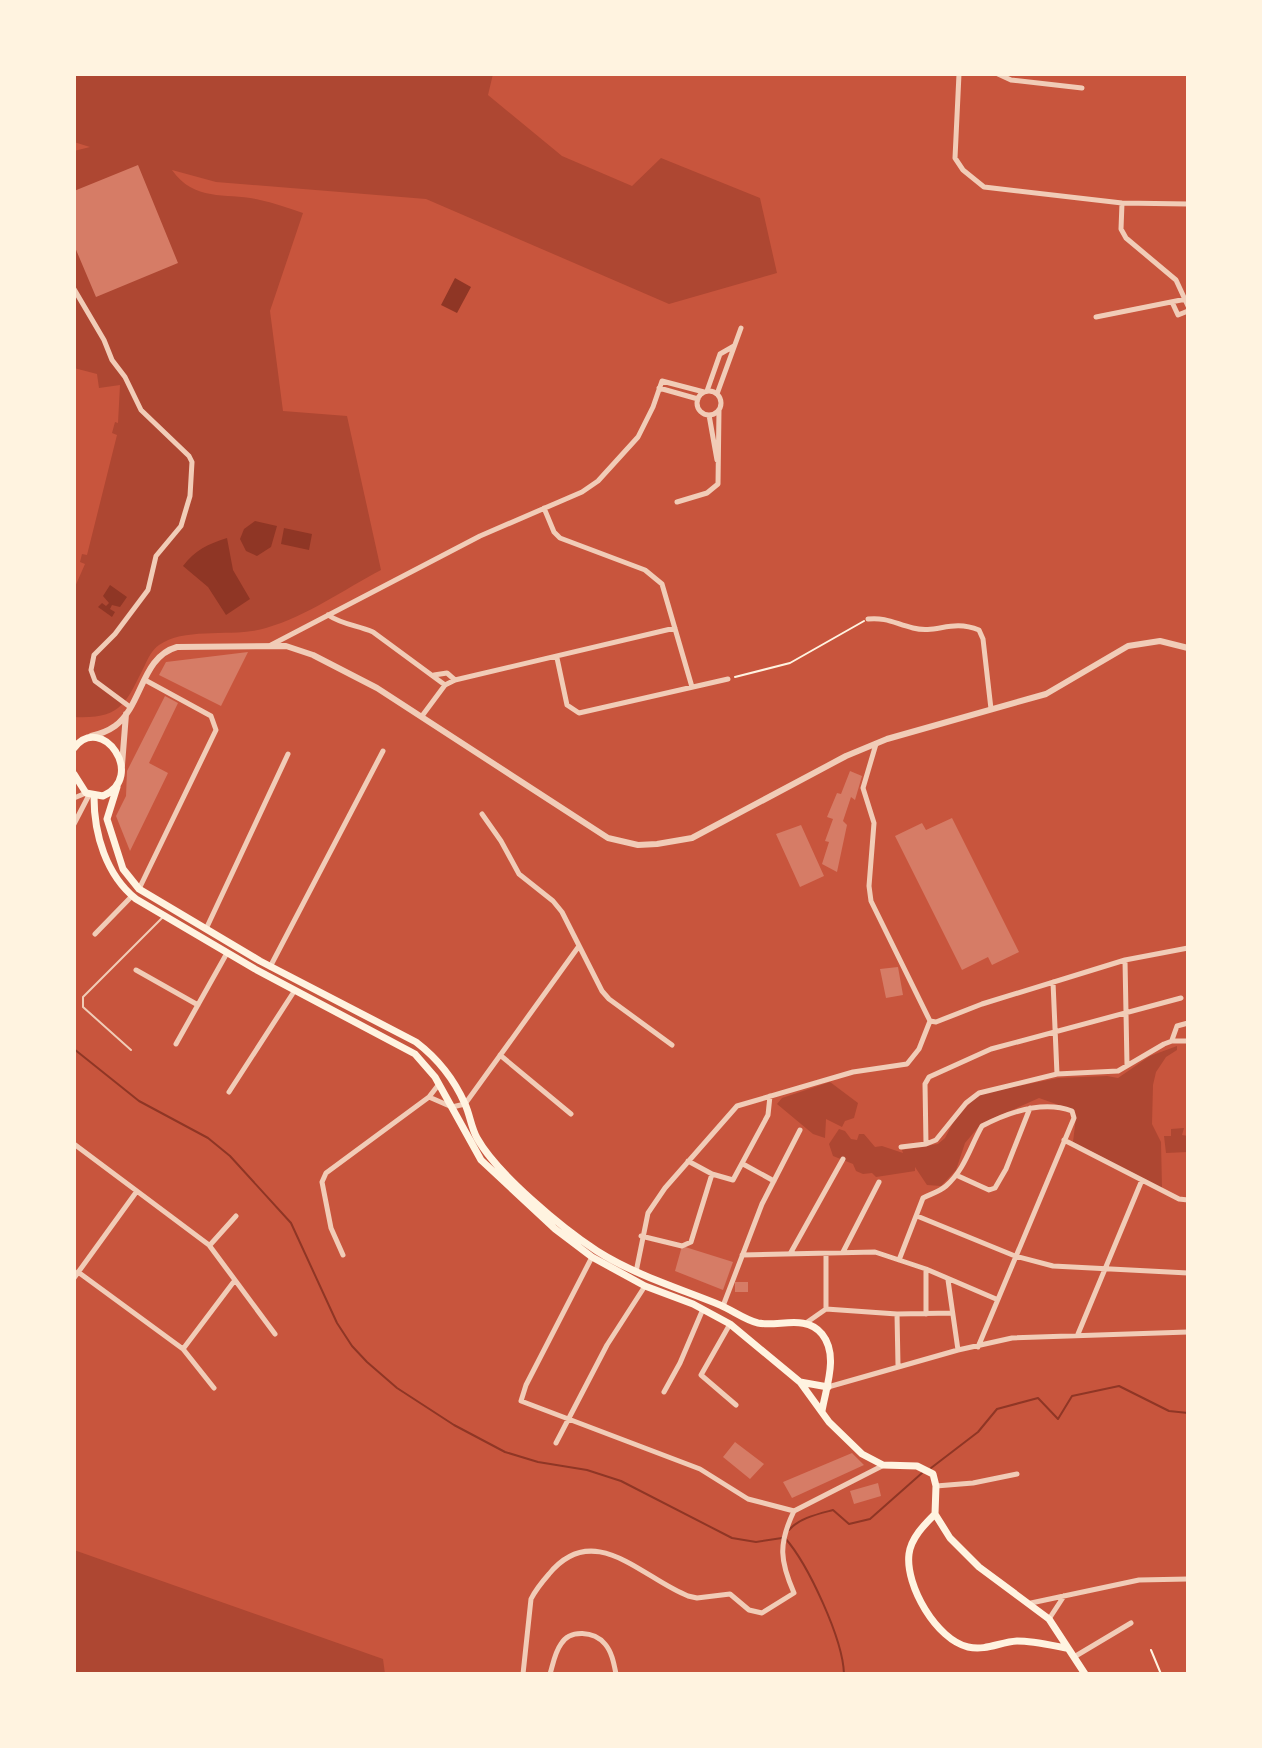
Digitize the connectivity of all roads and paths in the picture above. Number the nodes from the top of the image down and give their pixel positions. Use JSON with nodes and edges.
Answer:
{"nodes":[{"id":1,"x":959,"y":74,"type":"edge"},
{"id":2,"x":998,"y":74,"type":"edge"},
{"id":3,"x":1082,"y":88,"type":"dead end"},
{"id":4,"x":1122,"y":203,"type":"junction"},
{"id":5,"x":1188,"y":204,"type":"edge"},
{"id":6,"x":74,"y":289,"type":"edge"},
{"id":7,"x":1172,"y":302,"type":"junction"},
{"id":8,"x":1187,"y":305,"type":"edge"},
{"id":9,"x":1096,"y":317,"type":"dead end"},
{"id":10,"x":741,"y":328,"type":"dead end"},
{"id":11,"x":735,"y":346,"type":"junction"},
{"id":12,"x":709,"y":383,"type":"junction"},
{"id":13,"x":720,"y":386,"type":"junction"},
{"id":14,"x":659,"y":388,"type":"junction"},
{"id":15,"x":705,"y":391,"type":"junction"},
{"id":16,"x":717,"y":394,"type":"junction"},
{"id":17,"x":698,"y":399,"type":"junction"},
{"id":18,"x":719,"y":410,"type":"junction"},
{"id":19,"x":709,"y":415,"type":"junction"},
{"id":20,"x":719,"y":424,"type":"junction"},
{"id":21,"x":709,"y":425,"type":"junction"},
{"id":22,"x":720,"y":469,"type":"junction"},
{"id":23,"x":677,"y":502,"type":"dead end"},
{"id":24,"x":544,"y":508,"type":"junction"},
{"id":25,"x":327,"y":614,"type":"junction"},
{"id":26,"x":868,"y":619,"type":"joint"},
{"id":27,"x":675,"y":628,"type":"junction"},
{"id":28,"x":270,"y":646,"type":"junction"},
{"id":29,"x":1188,"y":648,"type":"edge"},
{"id":30,"x":557,"y":658,"type":"junction"},
{"id":31,"x":434,"y":675,"type":"junction"},
{"id":32,"x":728,"y":679,"type":"joint"},
{"id":33,"x":145,"y":680,"type":"junction"},
{"id":34,"x":455,"y":680,"type":"junction"},
{"id":35,"x":445,"y":685,"type":"junction"},
{"id":36,"x":692,"y":687,"type":"junction"},
{"id":37,"x":991,"y":709,"type":"junction"},
{"id":38,"x":128,"y":710,"type":"junction"},
{"id":39,"x":422,"y":716,"type":"junction"},
{"id":40,"x":74,"y":737,"type":"edge"},
{"id":41,"x":88,"y":737,"type":"junction"},
{"id":42,"x":876,"y":743,"type":"junction"},
{"id":43,"x":74,"y":748,"type":"edge"},
{"id":44,"x":383,"y":751,"type":"dead end"},
{"id":45,"x":288,"y":754,"type":"dead end"},
{"id":46,"x":122,"y":765,"type":"junction"},
{"id":47,"x":74,"y":774,"type":"edge"},
{"id":48,"x":117,"y":787,"type":"junction"},
{"id":49,"x":89,"y":795,"type":"junction"},
{"id":50,"x":74,"y":798,"type":"edge"},
{"id":51,"x":77,"y":810,"type":"edge"},
{"id":52,"x":482,"y":814,"type":"dead end"},
{"id":53,"x":74,"y":824,"type":"edge"},
{"id":54,"x":139,"y":889,"type":"junction"},
{"id":55,"x":132,"y":896,"type":"junction"},
{"id":56,"x":164,"y":916,"type":"junction"},
{"id":57,"x":206,"y":929,"type":"junction"},
{"id":58,"x":95,"y":934,"type":"dead end"},
{"id":59,"x":579,"y":946,"type":"junction"},
{"id":60,"x":1188,"y":948,"type":"edge"},
{"id":61,"x":227,"y":953,"type":"junction"},
{"id":62,"x":1125,"y":960,"type":"junction"},
{"id":63,"x":270,"y":967,"type":"junction"},
{"id":64,"x":136,"y":970,"type":"dead end"},
{"id":65,"x":1053,"y":982,"type":"junction"},
{"id":66,"x":295,"y":990,"type":"junction"},
{"id":67,"x":1181,"y":998,"type":"dead end"},
{"id":68,"x":198,"y":1005,"type":"junction"},
{"id":69,"x":1126,"y":1015,"type":"junction"},
{"id":70,"x":930,"y":1021,"type":"junction"},
{"id":71,"x":1188,"y":1023,"type":"edge"},
{"id":72,"x":1057,"y":1032,"type":"junction"},
{"id":73,"x":1172,"y":1041,"type":"junction"},
{"id":74,"x":1188,"y":1041,"type":"edge"},
{"id":75,"x":176,"y":1044,"type":"dead end"},
{"id":76,"x":672,"y":1045,"type":"dead end"},
{"id":77,"x":131,"y":1050,"type":"dead end"},
{"id":78,"x":500,"y":1055,"type":"junction"},
{"id":79,"x":1127,"y":1066,"type":"junction"},
{"id":80,"x":1057,"y":1074,"type":"junction"},
{"id":81,"x":439,"y":1084,"type":"junction"},
{"id":82,"x":229,"y":1092,"type":"dead end"},
{"id":83,"x":770,"y":1096,"type":"junction"},
{"id":84,"x":429,"y":1097,"type":"junction"},
{"id":85,"x":465,"y":1104,"type":"junction"},
{"id":86,"x":452,"y":1107,"type":"junction"},
{"id":87,"x":1030,"y":1108,"type":"junction"},
{"id":88,"x":571,"y":1114,"type":"dead end"},
{"id":89,"x":800,"y":1130,"type":"dead end"},
{"id":90,"x":1064,"y":1140,"type":"junction"},
{"id":91,"x":74,"y":1144,"type":"edge"},
{"id":92,"x":926,"y":1144,"type":"junction"},
{"id":93,"x":901,"y":1147,"type":"dead end"},
{"id":94,"x":843,"y":1159,"type":"dead end"},
{"id":95,"x":688,"y":1161,"type":"junction"},
{"id":96,"x":743,"y":1164,"type":"junction"},
{"id":97,"x":712,"y":1174,"type":"junction"},
{"id":98,"x":956,"y":1175,"type":"junction"},
{"id":99,"x":1142,"y":1180,"type":"junction"},
{"id":100,"x":774,"y":1181,"type":"junction"},
{"id":101,"x":879,"y":1182,"type":"dead end"},
{"id":102,"x":137,"y":1191,"type":"junction"},
{"id":103,"x":1188,"y":1200,"type":"edge"},
{"id":104,"x":236,"y":1216,"type":"dead end"},
{"id":105,"x":917,"y":1216,"type":"junction"},
{"id":106,"x":641,"y":1236,"type":"junction"},
{"id":107,"x":209,"y":1245,"type":"junction"},
{"id":108,"x":843,"y":1252,"type":"junction"},
{"id":109,"x":790,"y":1254,"type":"junction"},
{"id":110,"x":826,"y":1254,"type":"junction"},
{"id":111,"x":343,"y":1255,"type":"dead end"},
{"id":112,"x":742,"y":1255,"type":"junction"},
{"id":113,"x":1015,"y":1256,"type":"junction"},
{"id":114,"x":592,"y":1257,"type":"junction"},
{"id":115,"x":899,"y":1260,"type":"junction"},
{"id":116,"x":926,"y":1269,"type":"junction"},
{"id":117,"x":1105,"y":1271,"type":"junction"},
{"id":118,"x":636,"y":1272,"type":"junction"},
{"id":119,"x":1188,"y":1273,"type":"edge"},
{"id":120,"x":76,"y":1275,"type":"edge"},
{"id":121,"x":947,"y":1279,"type":"junction"},
{"id":122,"x":235,"y":1280,"type":"junction"},
{"id":123,"x":645,"y":1286,"type":"junction"},
{"id":124,"x":996,"y":1299,"type":"junction"},
{"id":125,"x":723,"y":1306,"type":"junction"},
{"id":126,"x":703,"y":1309,"type":"junction"},
{"id":127,"x":826,"y":1309,"type":"junction"},
{"id":128,"x":952,"y":1313,"type":"junction"},
{"id":129,"x":897,"y":1314,"type":"junction"},
{"id":130,"x":926,"y":1314,"type":"junction"},
{"id":131,"x":760,"y":1323,"type":"junction"},
{"id":132,"x":806,"y":1323,"type":"junction"},
{"id":133,"x":730,"y":1324,"type":"junction"},
{"id":134,"x":1188,"y":1332,"type":"edge"},
{"id":135,"x":275,"y":1334,"type":"dead end"},
{"id":136,"x":1078,"y":1334,"type":"junction"},
{"id":137,"x":748,"y":1338,"type":"junction"},
{"id":138,"x":978,"y":1347,"type":"junction"},
{"id":139,"x":183,"y":1349,"type":"junction"},
{"id":140,"x":958,"y":1350,"type":"junction"},
{"id":141,"x":898,"y":1366,"type":"junction"},
{"id":142,"x":830,"y":1377,"type":"junction"},
{"id":143,"x":800,"y":1382,"type":"junction"},
{"id":144,"x":841,"y":1383,"type":"junction"},
{"id":145,"x":828,"y":1387,"type":"junction"},
{"id":146,"x":214,"y":1388,"type":"dead end"},
{"id":147,"x":664,"y":1392,"type":"dead end"},
{"id":148,"x":736,"y":1405,"type":"dead end"},
{"id":149,"x":822,"y":1412,"type":"junction"},
{"id":150,"x":569,"y":1421,"type":"junction"},
{"id":151,"x":556,"y":1443,"type":"dead end"},
{"id":152,"x":883,"y":1465,"type":"junction"},
{"id":153,"x":1017,"y":1474,"type":"dead end"},
{"id":154,"x":936,"y":1486,"type":"junction"},
{"id":155,"x":794,"y":1511,"type":"junction"},
{"id":156,"x":935,"y":1514,"type":"junction"},
{"id":157,"x":1188,"y":1579,"type":"edge"},
{"id":158,"x":1065,"y":1595,"type":"junction"},
{"id":159,"x":1031,"y":1603,"type":"junction"},
{"id":160,"x":1049,"y":1619,"type":"junction"},
{"id":161,"x":1131,"y":1623,"type":"dead end"},
{"id":162,"x":1066,"y":1648,"type":"junction"},
{"id":163,"x":1151,"y":1650,"type":"dead end"},
{"id":164,"x":1074,"y":1657,"type":"junction"},
{"id":165,"x":523,"y":1674,"type":"edge"},
{"id":166,"x":550,"y":1674,"type":"edge"},
{"id":167,"x":616,"y":1674,"type":"edge"},
{"id":168,"x":1085,"y":1674,"type":"edge"},
{"id":169,"x":1161,"y":1674,"type":"edge"}],
"edges":[{"from":1,"to":4,"type":"street"},
{"from":2,"to":3,"type":"street"},
{"from":4,"to":5,"type":"street"},
{"from":4,"to":8,"type":"street"},
{"from":6,"to":38,"type":"street"},
{"from":7,"to":8,"type":"street"},
{"from":7,"to":8,"type":"street"},
{"from":7,"to":9,"type":"street"},
{"from":10,"to":11,"type":"street"},
{"from":11,"to":12,"type":"street"},
{"from":11,"to":13,"type":"street"},
{"from":12,"to":13,"type":"street"},
{"from":12,"to":15,"type":"street"},
{"from":13,"to":16,"type":"street"},
{"from":14,"to":15,"type":"street"},
{"from":14,"to":17,"type":"street"},
{"from":14,"to":24,"type":"street"},
{"from":15,"to":16,"type":"street"},
{"from":15,"to":17,"type":"street"},
{"from":16,"to":18,"type":"street"},
{"from":17,"to":19,"type":"street"},
{"from":18,"to":19,"type":"street"},
{"from":18,"to":20,"type":"street"},
{"from":19,"to":21,"type":"street"},
{"from":20,"to":21,"type":"street"},
{"from":20,"to":22,"type":"street"},
{"from":21,"to":22,"type":"street"},
{"from":22,"to":23,"type":"street"},
{"from":24,"to":25,"type":"street"},
{"from":24,"to":27,"type":"street"},
{"from":25,"to":28,"type":"street"},
{"from":25,"to":31,"type":"street"},
{"from":26,"to":32,"type":"path"},
{"from":26,"to":37,"type":"street"},
{"from":27,"to":30,"type":"street"},
{"from":27,"to":36,"type":"street"},
{"from":28,"to":33,"type":"street"},
{"from":28,"to":39,"type":"street"},
{"from":29,"to":37,"type":"street"},
{"from":30,"to":34,"type":"street"},
{"from":30,"to":36,"type":"street"},
{"from":31,"to":34,"type":"street"},
{"from":31,"to":35,"type":"street"},
{"from":32,"to":36,"type":"street"},
{"from":33,"to":38,"type":"street"},
{"from":33,"to":54,"type":"street"},
{"from":34,"to":35,"type":"street"},
{"from":35,"to":39,"type":"street"},
{"from":37,"to":42,"type":"street"},
{"from":38,"to":41,"type":"street"},
{"from":38,"to":46,"type":"street"},
{"from":39,"to":42,"type":"street"},
{"from":40,"to":41,"type":"main road"},
{"from":41,"to":43,"type":"main road"},
{"from":41,"to":46,"type":"main road"},
{"from":42,"to":70,"type":"street"},
{"from":44,"to":63,"type":"street"},
{"from":45,"to":57,"type":"street"},
{"from":46,"to":48,"type":"main road"},
{"from":47,"to":49,"type":"main road"},
{"from":48,"to":49,"type":"main road"},
{"from":48,"to":54,"type":"main road"},
{"from":49,"to":50,"type":"street"},
{"from":49,"to":51,"type":"street"},
{"from":49,"to":55,"type":"main road"},
{"from":51,"to":53,"type":"street"},
{"from":52,"to":59,"type":"street"},
{"from":54,"to":57,"type":"main road"},
{"from":55,"to":56,"type":"main road"},
{"from":55,"to":58,"type":"street"},
{"from":56,"to":61,"type":"main road"},
{"from":56,"to":77,"type":"lane"},
{"from":57,"to":63,"type":"main road"},
{"from":59,"to":76,"type":"street"},
{"from":59,"to":78,"type":"street"},
{"from":60,"to":62,"type":"street"},
{"from":61,"to":66,"type":"main road"},
{"from":61,"to":68,"type":"street"},
{"from":62,"to":65,"type":"street"},
{"from":62,"to":69,"type":"street"},
{"from":63,"to":85,"type":"main road"},
{"from":64,"to":68,"type":"street"},
{"from":65,"to":70,"type":"street"},
{"from":65,"to":72,"type":"street"},
{"from":66,"to":81,"type":"main road"},
{"from":66,"to":82,"type":"street"},
{"from":67,"to":69,"type":"street"},
{"from":68,"to":75,"type":"street"},
{"from":69,"to":72,"type":"street"},
{"from":69,"to":79,"type":"street"},
{"from":70,"to":83,"type":"street"},
{"from":71,"to":73,"type":"street"},
{"from":72,"to":80,"type":"street"},
{"from":72,"to":92,"type":"street"},
{"from":73,"to":74,"type":"street"},
{"from":73,"to":79,"type":"street"},
{"from":78,"to":85,"type":"street"},
{"from":78,"to":88,"type":"street"},
{"from":79,"to":80,"type":"street"},
{"from":80,"to":92,"type":"street"},
{"from":81,"to":84,"type":"street"},
{"from":81,"to":86,"type":"main road"},
{"from":83,"to":95,"type":"street"},
{"from":83,"to":96,"type":"street"},
{"from":84,"to":86,"type":"street"},
{"from":84,"to":111,"type":"street"},
{"from":85,"to":86,"type":"street"},
{"from":85,"to":118,"type":"main road"},
{"from":86,"to":114,"type":"main road"},
{"from":87,"to":90,"type":"street"},
{"from":87,"to":98,"type":"street"},
{"from":87,"to":98,"type":"street"},
{"from":89,"to":100,"type":"street"},
{"from":90,"to":99,"type":"street"},
{"from":90,"to":113,"type":"street"},
{"from":91,"to":102,"type":"street"},
{"from":92,"to":93,"type":"street"},
{"from":94,"to":109,"type":"street"},
{"from":95,"to":97,"type":"street"},
{"from":95,"to":106,"type":"street"},
{"from":96,"to":97,"type":"street"},
{"from":96,"to":100,"type":"street"},
{"from":97,"to":106,"type":"street"},
{"from":98,"to":105,"type":"street"},
{"from":99,"to":103,"type":"street"},
{"from":99,"to":117,"type":"street"},
{"from":100,"to":112,"type":"street"},
{"from":101,"to":108,"type":"street"},
{"from":102,"to":107,"type":"street"},
{"from":102,"to":120,"type":"street"},
{"from":104,"to":107,"type":"street"},
{"from":105,"to":113,"type":"street"},
{"from":105,"to":115,"type":"street"},
{"from":106,"to":118,"type":"street"},
{"from":107,"to":122,"type":"street"},
{"from":108,"to":110,"type":"street"},
{"from":108,"to":115,"type":"street"},
{"from":109,"to":110,"type":"street"},
{"from":109,"to":112,"type":"street"},
{"from":110,"to":127,"type":"street"},
{"from":112,"to":125,"type":"street"},
{"from":113,"to":117,"type":"street"},
{"from":113,"to":124,"type":"street"},
{"from":114,"to":123,"type":"main road"},
{"from":114,"to":150,"type":"street"},
{"from":115,"to":116,"type":"street"},
{"from":116,"to":121,"type":"street"},
{"from":116,"to":130,"type":"street"},
{"from":117,"to":119,"type":"street"},
{"from":117,"to":136,"type":"street"},
{"from":118,"to":125,"type":"main road"},
{"from":120,"to":139,"type":"street"},
{"from":121,"to":124,"type":"street"},
{"from":121,"to":128,"type":"street"},
{"from":122,"to":135,"type":"street"},
{"from":122,"to":139,"type":"street"},
{"from":123,"to":126,"type":"main road"},
{"from":123,"to":150,"type":"street"},
{"from":124,"to":138,"type":"street"},
{"from":125,"to":131,"type":"main road"},
{"from":126,"to":133,"type":"main road"},
{"from":126,"to":147,"type":"street"},
{"from":127,"to":129,"type":"street"},
{"from":127,"to":132,"type":"street"},
{"from":128,"to":130,"type":"street"},
{"from":128,"to":140,"type":"street"},
{"from":129,"to":130,"type":"street"},
{"from":129,"to":141,"type":"street"},
{"from":131,"to":132,"type":"main road"},
{"from":131,"to":137,"type":"main road"},
{"from":132,"to":142,"type":"main road"},
{"from":133,"to":137,"type":"main road"},
{"from":133,"to":148,"type":"street"},
{"from":134,"to":136,"type":"street"},
{"from":136,"to":138,"type":"street"},
{"from":137,"to":143,"type":"main road"},
{"from":138,"to":140,"type":"street"},
{"from":139,"to":146,"type":"street"},
{"from":140,"to":141,"type":"street"},
{"from":141,"to":144,"type":"street"},
{"from":142,"to":144,"type":"street"},
{"from":142,"to":145,"type":"main road"},
{"from":143,"to":145,"type":"main road"},
{"from":143,"to":149,"type":"main road"},
{"from":144,"to":145,"type":"street"},
{"from":145,"to":149,"type":"main road"},
{"from":149,"to":152,"type":"main road"},
{"from":150,"to":151,"type":"street"},
{"from":150,"to":155,"type":"street"},
{"from":152,"to":154,"type":"main road"},
{"from":152,"to":155,"type":"street"},
{"from":153,"to":154,"type":"street"},
{"from":154,"to":156,"type":"main road"},
{"from":155,"to":165,"type":"street"},
{"from":156,"to":159,"type":"main road"},
{"from":156,"to":162,"type":"main road"},
{"from":157,"to":158,"type":"street"},
{"from":158,"to":159,"type":"street"},
{"from":158,"to":160,"type":"street"},
{"from":159,"to":160,"type":"main road"},
{"from":160,"to":162,"type":"main road"},
{"from":161,"to":164,"type":"street"},
{"from":162,"to":164,"type":"main road"},
{"from":163,"to":169,"type":"path"},
{"from":164,"to":168,"type":"main road"},
{"from":166,"to":167,"type":"street"}]}
